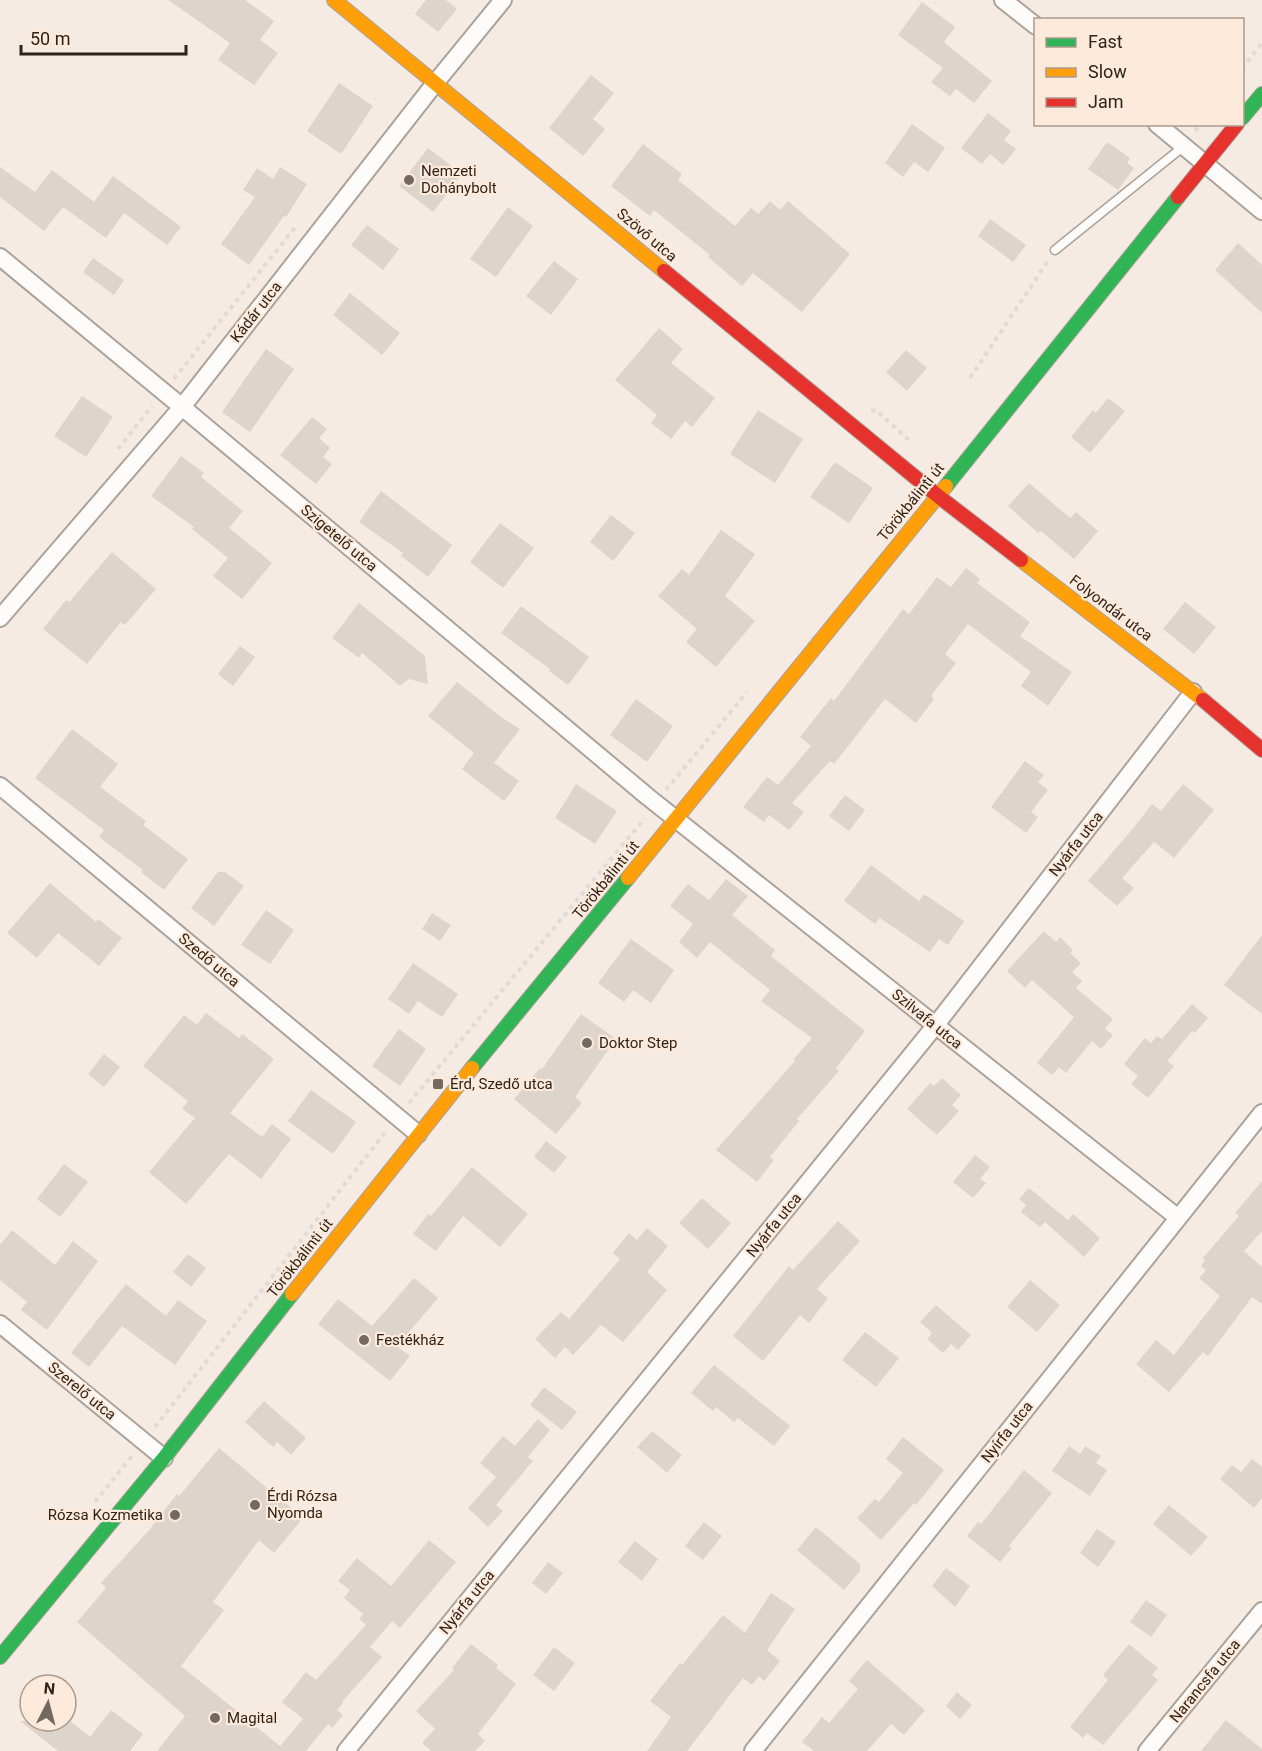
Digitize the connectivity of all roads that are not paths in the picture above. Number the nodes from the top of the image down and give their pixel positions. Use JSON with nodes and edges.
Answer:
{"nodes":[{"id":1,"x":334,"y":0,"type":"edge"},
{"id":2,"x":503,"y":0,"type":"edge"},
{"id":3,"x":1003,"y":0,"type":"edge"},
{"id":4,"x":1034,"y":25,"type":"edge"},
{"id":5,"x":436,"y":82,"type":"junction"},
{"id":6,"x":1262,"y":94,"type":"edge"},
{"id":7,"x":1244,"y":116,"type":"edge"},
{"id":8,"x":1159,"y":126,"type":"edge"},
{"id":9,"x":1235,"y":126,"type":"edge"},
{"id":10,"x":1184,"y":146,"type":"junction"},
{"id":11,"x":1205,"y":164,"type":"junction"},
{"id":12,"x":1262,"y":211,"type":"edge"},
{"id":13,"x":1055,"y":250,"type":"road end"},
{"id":14,"x":0,"y":257,"type":"edge"},
{"id":15,"x":182,"y":407,"type":"junction"},
{"id":16,"x":938,"y":496,"type":"junction"},
{"id":17,"x":0,"y":618,"type":"edge"},
{"id":18,"x":1193,"y":692,"type":"junction"},
{"id":19,"x":1262,"y":750,"type":"edge"},
{"id":20,"x":0,"y":786,"type":"edge"},
{"id":21,"x":677,"y":819,"type":"junction"},
{"id":22,"x":935,"y":1026,"type":"junction"},
{"id":23,"x":1262,"y":1113,"type":"edge"},
{"id":24,"x":418,"y":1134,"type":"junction"},
{"id":25,"x":1177,"y":1218,"type":"junction"},
{"id":26,"x":0,"y":1324,"type":"edge"},
{"id":27,"x":164,"y":1458,"type":"junction"},
{"id":28,"x":1262,"y":1611,"type":"edge"},
{"id":29,"x":0,"y":1657,"type":"edge"},
{"id":30,"x":346,"y":1751,"type":"edge"},
{"id":31,"x":753,"y":1751,"type":"edge"},
{"id":32,"x":1147,"y":1751,"type":"edge"}],
"edges":[{"from":1,"to":5,"type":"main road","name":"Szövő utca"},
{"from":2,"to":5,"type":"street","name":"Kádár utca"},
{"from":3,"to":4,"type":"street"},
{"from":5,"to":15,"type":"street","name":"Kádár utca"},
{"from":5,"to":16,"type":"main road","name":"Szövő utca"},
{"from":6,"to":7,"type":"main road"},
{"from":8,"to":10,"type":"street"},
{"from":9,"to":11,"type":"main road","name":"Törökbálinti út"},
{"from":10,"to":11,"type":"street"},
{"from":10,"to":13,"type":"lane"},
{"from":11,"to":12,"type":"street"},
{"from":11,"to":16,"type":"main road","name":"Törökbálinti út"},
{"from":14,"to":15,"type":"street","name":"Szigetelő utca"},
{"from":15,"to":17,"type":"street","name":"Kádár utca"},
{"from":15,"to":21,"type":"street","name":"Szigetelő utca"},
{"from":16,"to":18,"type":"main road","name":"Folyondár utca"},
{"from":16,"to":21,"type":"main road","name":"Törökbálinti út"},
{"from":18,"to":19,"type":"main road","name":"Folyondár utca"},
{"from":18,"to":22,"type":"street","name":"Nyárfa utca"},
{"from":20,"to":24,"type":"street","name":"Szedő utca"},
{"from":21,"to":22,"type":"street","name":"Szilvafa utca"},
{"from":21,"to":24,"type":"main road","name":"Törökbálinti út"},
{"from":22,"to":25,"type":"street","name":"Szilvafa utca"},
{"from":22,"to":30,"type":"street","name":"Nyárfa utca"},
{"from":23,"to":25,"type":"street","name":"Nyírfa utca"},
{"from":24,"to":27,"type":"main road","name":"Törökbálinti út"},
{"from":25,"to":31,"type":"street","name":"Nyírfa utca"},
{"from":26,"to":27,"type":"street","name":"Szerelő utca"},
{"from":27,"to":29,"type":"main road","name":"Törökbálinti út"},
{"from":28,"to":32,"type":"street","name":"Narancsfa utca"}]}
